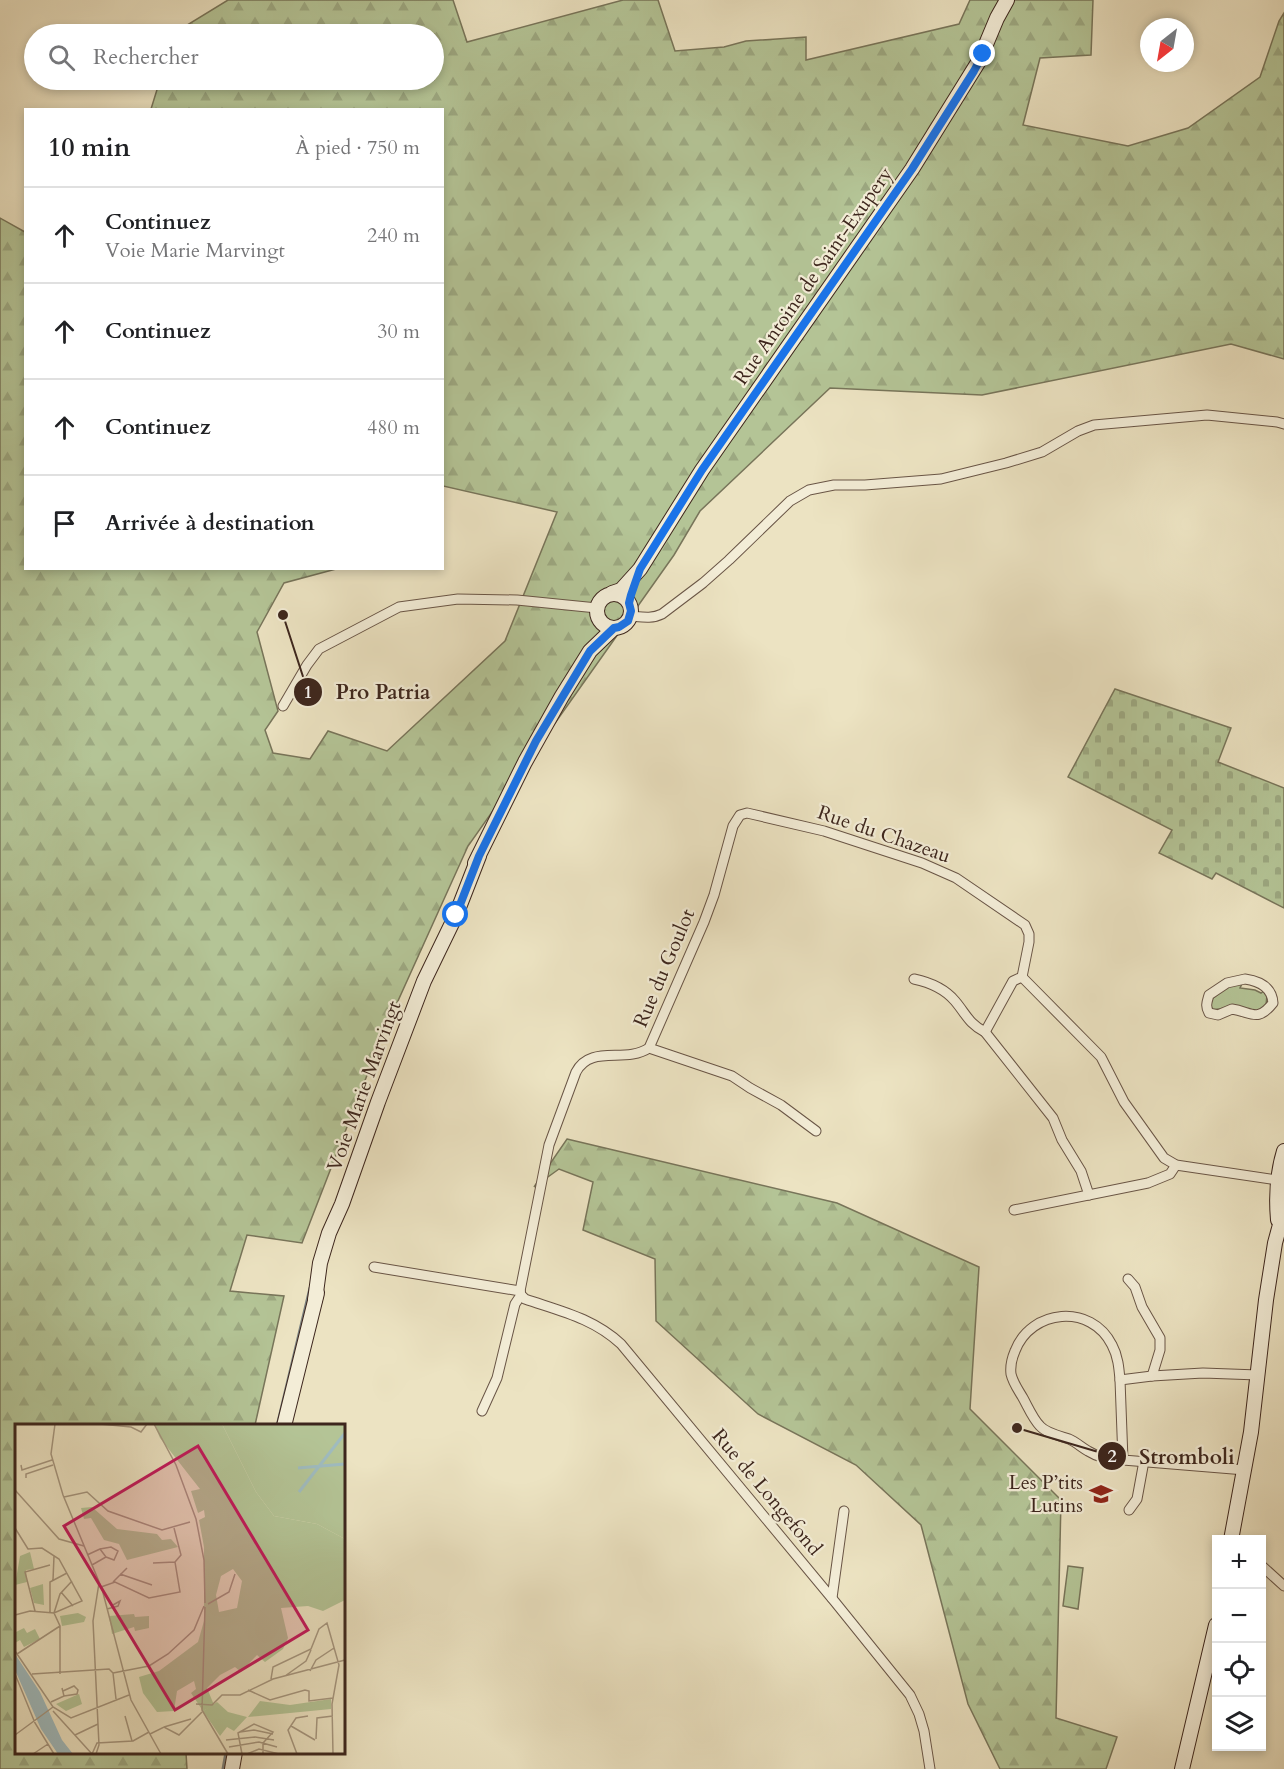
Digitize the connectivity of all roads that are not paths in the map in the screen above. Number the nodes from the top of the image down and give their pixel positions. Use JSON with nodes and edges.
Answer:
{"nodes":[{"id":1,"x":1007,"y":0,"type":"edge"},
{"id":2,"x":1284,"y":424,"type":"edge"},
{"id":3,"x":640,"y":569,"type":"junction"},
{"id":4,"x":612,"y":594,"type":"junction"},
{"id":5,"x":630,"y":609,"type":"junction"},
{"id":6,"x":598,"y":615,"type":"junction"},
{"id":7,"x":614,"y":628,"type":"junction"},
{"id":8,"x":590,"y":651,"type":"junction"},
{"id":9,"x":283,"y":706,"type":"dead end"},
{"id":10,"x":740,"y":815,"type":"joint"},
{"id":11,"x":1022,"y":977,"type":"junction"},
{"id":12,"x":914,"y":979,"type":"dead end"},
{"id":13,"x":1273,"y":1003,"type":"junction"},
{"id":14,"x":1284,"y":1006,"type":"edge"},
{"id":15,"x":985,"y":1032,"type":"junction"},
{"id":16,"x":649,"y":1048,"type":"junction"},
{"id":17,"x":816,"y":1131,"type":"dead end"},
{"id":18,"x":1284,"y":1151,"type":"edge"},
{"id":19,"x":1176,"y":1165,"type":"junction"},
{"id":20,"x":1281,"y":1182,"type":"edge"},
{"id":21,"x":1089,"y":1195,"type":"junction"},
{"id":22,"x":1014,"y":1210,"type":"dead end"},
{"id":23,"x":1284,"y":1210,"type":"edge"},
{"id":24,"x":1279,"y":1226,"type":"junction"},
{"id":25,"x":374,"y":1267,"type":"dead end"},
{"id":26,"x":1128,"y":1279,"type":"dead end"},
{"id":27,"x":520,"y":1293,"type":"junction"},
{"id":28,"x":1258,"y":1375,"type":"junction"},
{"id":29,"x":1152,"y":1376,"type":"junction"},
{"id":30,"x":1120,"y":1380,"type":"junction"},
{"id":31,"x":482,"y":1411,"type":"dead end"},
{"id":32,"x":284,"y":1424,"type":"edge"},
{"id":33,"x":1123,"y":1460,"type":"junction"},
{"id":34,"x":1144,"y":1461,"type":"junction"},
{"id":35,"x":1245,"y":1470,"type":"junction"},
{"id":36,"x":1129,"y":1510,"type":"dead end"},
{"id":37,"x":844,"y":1511,"type":"dead end"},
{"id":38,"x":1233,"y":1535,"type":"edge"},
{"id":39,"x":1266,"y":1570,"type":"edge"},
{"id":40,"x":1284,"y":1586,"type":"edge"},
{"id":41,"x":832,"y":1598,"type":"junction"},
{"id":42,"x":1212,"y":1642,"type":"edge"},
{"id":43,"x":230,"y":1754,"type":"edge"},
{"id":44,"x":235,"y":1754,"type":"edge"},
{"id":45,"x":231,"y":1769,"type":"edge"},
{"id":46,"x":930,"y":1769,"type":"edge"},
{"id":47,"x":1182,"y":1769,"type":"edge"}],
"edges":[{"from":1,"to":3,"type":"main road","name":"Rue Antoine de Saint-Exupery"},
{"from":2,"to":5,"type":"street"},
{"from":3,"to":4,"type":"main road","name":"Rue Antoine de Saint-Exupery"},
{"from":3,"to":5,"type":"main road","name":"Rue Antoine de Saint-Exupery"},
{"from":4,"to":5,"type":"main road"},
{"from":4,"to":6,"type":"main road"},
{"from":5,"to":7,"type":"main road"},
{"from":6,"to":7,"type":"main road"},
{"from":6,"to":8,"type":"main road","name":"Voie Marie Marvingt"},
{"from":6,"to":9,"type":"street"},
{"from":7,"to":8,"type":"main road","name":"Voie Marie Marvingt"},
{"from":8,"to":32,"type":"main road","name":"Voie Marie Marvingt"},
{"from":10,"to":11,"type":"street","name":"Rue du Chazeau"},
{"from":10,"to":16,"type":"street","name":"Rue du Goulot"},
{"from":11,"to":15,"type":"street"},
{"from":11,"to":19,"type":"street"},
{"from":12,"to":15,"type":"street"},
{"from":13,"to":13,"type":"street"},
{"from":13,"to":14,"type":"street"},
{"from":15,"to":21,"type":"street"},
{"from":16,"to":17,"type":"street"},
{"from":16,"to":27,"type":"street","name":"Rue du Goulot"},
{"from":18,"to":20,"type":"main road"},
{"from":19,"to":20,"type":"street"},
{"from":19,"to":21,"type":"street"},
{"from":20,"to":24,"type":"main road"},
{"from":21,"to":22,"type":"street"},
{"from":23,"to":24,"type":"main road"},
{"from":24,"to":28,"type":"main road"},
{"from":25,"to":27,"type":"street","name":"Rue de Longefond"},
{"from":26,"to":29,"type":"street"},
{"from":27,"to":31,"type":"street"},
{"from":27,"to":41,"type":"street","name":"Rue de Longefond"},
{"from":28,"to":29,"type":"street"},
{"from":28,"to":35,"type":"main road"},
{"from":29,"to":30,"type":"street"},
{"from":30,"to":33,"type":"street"},
{"from":30,"to":33,"type":"street"},
{"from":33,"to":34,"type":"street"},
{"from":34,"to":35,"type":"street"},
{"from":34,"to":36,"type":"street"},
{"from":35,"to":38,"type":"main road"},
{"from":37,"to":41,"type":"street"},
{"from":39,"to":40,"type":"street"},
{"from":41,"to":46,"type":"street","name":"Rue de Longefond"},
{"from":42,"to":47,"type":"main road"},
{"from":43,"to":45,"type":"main road"},
{"from":44,"to":45,"type":"main road"}]}
